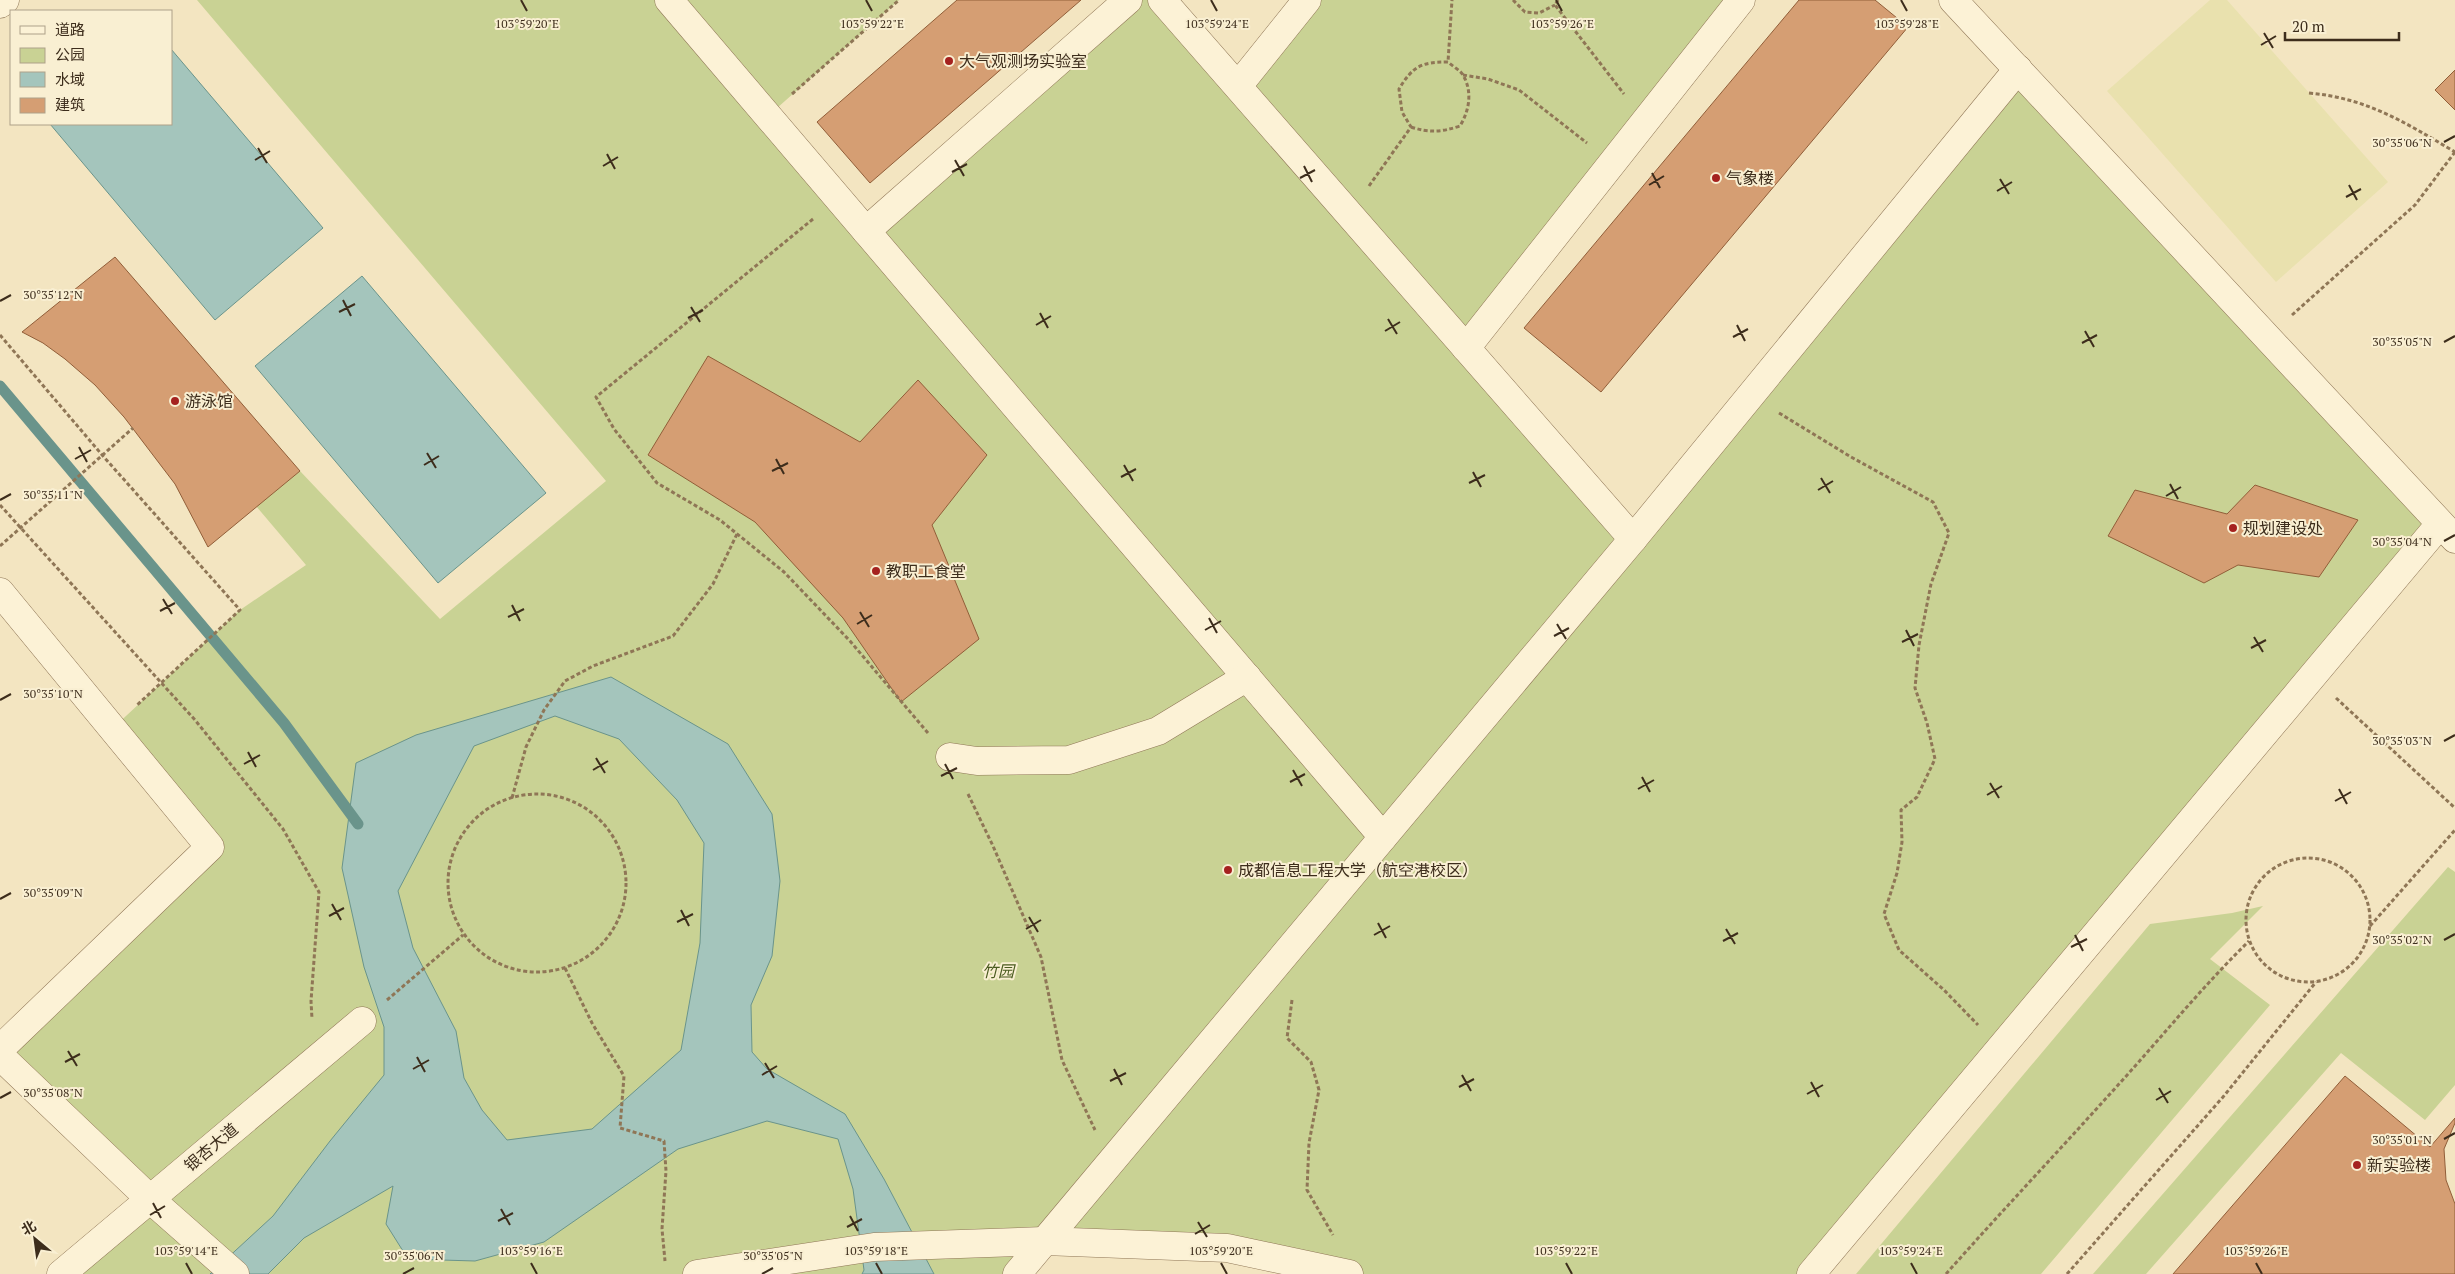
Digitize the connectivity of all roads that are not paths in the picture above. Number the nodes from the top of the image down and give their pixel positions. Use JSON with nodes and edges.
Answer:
{"nodes":[{"id":1,"x":5,"y":0,"type":"edge"},
{"id":2,"x":668,"y":0,"type":"edge"},
{"id":3,"x":1128,"y":0,"type":"edge"},
{"id":4,"x":1162,"y":0,"type":"edge"},
{"id":5,"x":1307,"y":0,"type":"edge"},
{"id":6,"x":1741,"y":0,"type":"edge"},
{"id":7,"x":1953,"y":0,"type":"edge"},
{"id":8,"x":0,"y":4,"type":"edge"},
{"id":9,"x":2018,"y":68,"type":"junction"},
{"id":10,"x":1238,"y":86,"type":"junction"},
{"id":11,"x":866,"y":231,"type":"junction"},
{"id":12,"x":1466,"y":348,"type":"junction"},
{"id":13,"x":2448,"y":532,"type":"edge"},
{"id":14,"x":1633,"y":539,"type":"junction"},
{"id":15,"x":0,"y":592,"type":"edge"},
{"id":16,"x":1247,"y":677,"type":"junction"},
{"id":17,"x":950,"y":757,"type":"road end"},
{"id":18,"x":1383,"y":837,"type":"junction"},
{"id":19,"x":362,"y":1021,"type":"road end"},
{"id":20,"x":0,"y":1049,"type":"edge"},
{"id":21,"x":0,"y":1056,"type":"edge"},
{"id":22,"x":150,"y":1199,"type":"junction"},
{"id":23,"x":1044,"y":1242,"type":"junction"},
{"id":24,"x":61,"y":1274,"type":"edge"},
{"id":25,"x":235,"y":1274,"type":"edge"},
{"id":26,"x":697,"y":1274,"type":"edge"},
{"id":27,"x":1017,"y":1274,"type":"edge"},
{"id":28,"x":1349,"y":1274,"type":"edge"},
{"id":29,"x":1811,"y":1274,"type":"edge"}],
"edges":[{"from":1,"to":8,"type":"street"},
{"from":2,"to":11,"type":"street"},
{"from":3,"to":11,"type":"street"},
{"from":4,"to":10,"type":"street"},
{"from":5,"to":10,"type":"street"},
{"from":6,"to":12,"type":"street"},
{"from":7,"to":9,"type":"street"},
{"from":9,"to":13,"type":"street"},
{"from":9,"to":14,"type":"street"},
{"from":10,"to":12,"type":"street"},
{"from":11,"to":16,"type":"street"},
{"from":12,"to":14,"type":"street"},
{"from":13,"to":29,"type":"street"},
{"from":14,"to":18,"type":"street"},
{"from":15,"to":20,"type":"street"},
{"from":16,"to":17,"type":"street"},
{"from":16,"to":18,"type":"street"},
{"from":18,"to":23,"type":"street"},
{"from":19,"to":22,"type":"street","name":"银杏大道"},
{"from":21,"to":22,"type":"street"},
{"from":22,"to":24,"type":"street","name":"银杏大道"},
{"from":22,"to":25,"type":"street"},
{"from":23,"to":26,"type":"street"},
{"from":23,"to":27,"type":"street"},
{"from":23,"to":28,"type":"street"}]}
